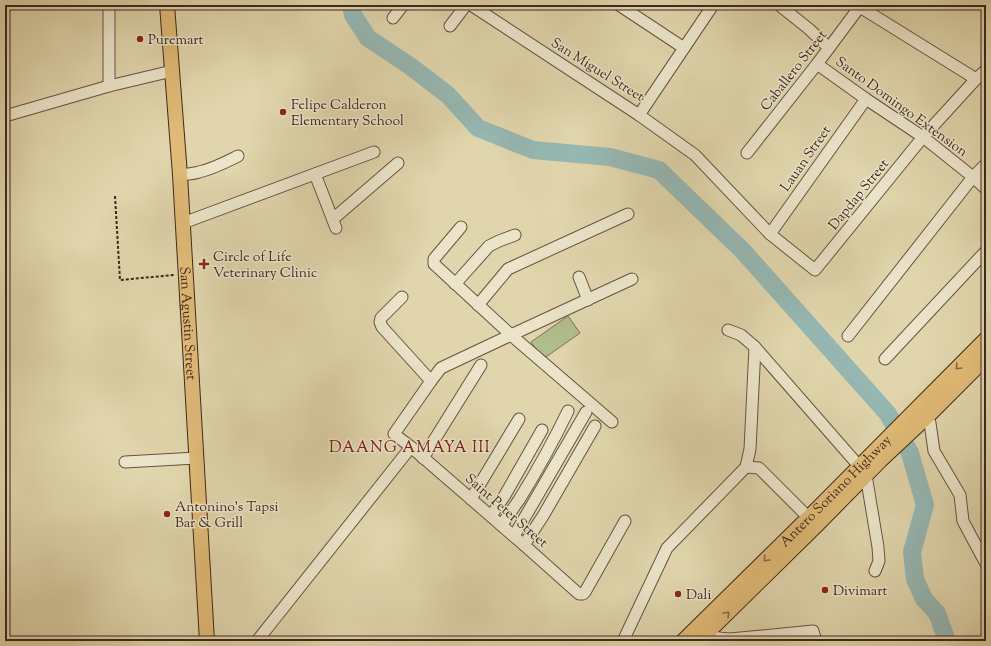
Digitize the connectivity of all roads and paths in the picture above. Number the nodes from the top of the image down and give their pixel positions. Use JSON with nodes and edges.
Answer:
{"nodes":[{"id":1,"x":109,"y":5,"type":"edge"},
{"id":2,"x":167,"y":5,"type":"edge"},
{"id":3,"x":403,"y":5,"type":"edge"},
{"id":4,"x":466,"y":5,"type":"edge"},
{"id":5,"x":471,"y":5,"type":"edge"},
{"id":6,"x":619,"y":5,"type":"edge"},
{"id":7,"x":713,"y":5,"type":"edge"},
{"id":8,"x":779,"y":5,"type":"edge"},
{"id":9,"x":860,"y":6,"type":"edge"},
{"id":10,"x":393,"y":18,"type":"dead end"},
{"id":11,"x":450,"y":26,"type":"dead end"},
{"id":12,"x":684,"y":48,"type":"junction"},
{"id":13,"x":829,"y":48,"type":"junction"},
{"id":14,"x":817,"y":64,"type":"junction"},
{"id":15,"x":986,"y":70,"type":"edge"},
{"id":16,"x":172,"y":71,"type":"junction"},
{"id":17,"x":976,"y":79,"type":"junction"},
{"id":18,"x":109,"y":86,"type":"junction"},
{"id":19,"x":866,"y":99,"type":"junction"},
{"id":20,"x":639,"y":115,"type":"junction"},
{"id":21,"x":5,"y":116,"type":"edge"},
{"id":22,"x":923,"y":136,"type":"junction"},
{"id":23,"x":374,"y":152,"type":"dead end"},
{"id":24,"x":747,"y":153,"type":"dead end"},
{"id":25,"x":238,"y":156,"type":"dead end"},
{"id":26,"x":398,"y":163,"type":"dead end"},
{"id":27,"x":986,"y":164,"type":"edge"},
{"id":28,"x":315,"y":174,"type":"junction"},
{"id":29,"x":180,"y":175,"type":"junction"},
{"id":30,"x":973,"y":177,"type":"junction"},
{"id":31,"x":986,"y":189,"type":"edge"},
{"id":32,"x":115,"y":196,"type":"dead end"},
{"id":33,"x":628,"y":214,"type":"dead end"},
{"id":34,"x":183,"y":223,"type":"junction"},
{"id":35,"x":461,"y":227,"type":"dead end"},
{"id":36,"x":515,"y":234,"type":"dead end"},
{"id":37,"x":770,"y":234,"type":"junction"},
{"id":38,"x":986,"y":251,"type":"edge"},
{"id":39,"x":185,"y":274,"type":"junction"},
{"id":40,"x":579,"y":277,"type":"dead end"},
{"id":41,"x":632,"y":279,"type":"dead end"},
{"id":42,"x":455,"y":284,"type":"junction"},
{"id":43,"x":402,"y":297,"type":"dead end"},
{"id":44,"x":588,"y":300,"type":"junction"},
{"id":45,"x":478,"y":305,"type":"junction"},
{"id":46,"x":728,"y":330,"type":"dead end"},
{"id":47,"x":511,"y":335,"type":"junction"},
{"id":48,"x":848,"y":336,"type":"dead end"},
{"id":49,"x":986,"y":339,"type":"edge"},
{"id":50,"x":755,"y":347,"type":"junction"},
{"id":51,"x":986,"y":358,"type":"edge"},
{"id":52,"x":886,"y":359,"type":"dead end"},
{"id":53,"x":481,"y":365,"type":"dead end"},
{"id":54,"x":431,"y":381,"type":"junction"},
{"id":55,"x":568,"y":411,"type":"dead end"},
{"id":56,"x":586,"y":412,"type":"dead end"},
{"id":57,"x":923,"y":412,"type":"junction"},
{"id":58,"x":519,"y":419,"type":"dead end"},
{"id":59,"x":612,"y":422,"type":"dead end"},
{"id":60,"x":595,"y":426,"type":"dead end"},
{"id":61,"x":542,"y":430,"type":"dead end"},
{"id":62,"x":411,"y":447,"type":"junction"},
{"id":63,"x":196,"y":458,"type":"junction"},
{"id":64,"x":423,"y":458,"type":"junction"},
{"id":65,"x":125,"y":462,"type":"dead end"},
{"id":66,"x":746,"y":467,"type":"junction"},
{"id":67,"x":863,"y":471,"type":"junction"},
{"id":68,"x":470,"y":499,"type":"junction"},
{"id":69,"x":491,"y":516,"type":"junction"},
{"id":70,"x":625,"y":521,"type":"dead end"},
{"id":71,"x":813,"y":521,"type":"junction"},
{"id":72,"x":501,"y":525,"type":"junction"},
{"id":73,"x":514,"y":536,"type":"junction"},
{"id":74,"x":524,"y":545,"type":"junction"},
{"id":75,"x":986,"y":564,"type":"edge"},
{"id":76,"x":875,"y":571,"type":"dead end"},
{"id":77,"x":701,"y":634,"type":"edge"},
{"id":78,"x":207,"y":641,"type":"edge"},
{"id":79,"x":257,"y":641,"type":"edge"},
{"id":80,"x":623,"y":641,"type":"edge"},
{"id":81,"x":683,"y":641,"type":"edge"},
{"id":82,"x":816,"y":641,"type":"edge"}],
"edges":[{"from":1,"to":18,"type":"street"},
{"from":2,"to":16,"type":"main road","name":"San Agustin Street"},
{"from":3,"to":10,"type":"street"},
{"from":4,"to":11,"type":"street"},
{"from":5,"to":20,"type":"street","name":"San Miguel Street"},
{"from":6,"to":12,"type":"street"},
{"from":7,"to":12,"type":"street","name":"San Miguel Street"},
{"from":8,"to":13,"type":"street","name":"Santo Domingo Extension"},
{"from":9,"to":13,"type":"street","name":"Caballero Street"},
{"from":9,"to":17,"type":"street"},
{"from":12,"to":20,"type":"street","name":"San Miguel Street"},
{"from":13,"to":14,"type":"street","name":"Caballero Street"},
{"from":14,"to":19,"type":"street","name":"Santo Domingo Extension"},
{"from":14,"to":24,"type":"street","name":"Caballero Street"},
{"from":15,"to":17,"type":"street","name":"Dapdap Street"},
{"from":16,"to":18,"type":"street"},
{"from":16,"to":29,"type":"main road","name":"San Agustin Street"},
{"from":17,"to":22,"type":"street","name":"Dapdap Street"},
{"from":18,"to":21,"type":"street"},
{"from":19,"to":22,"type":"street","name":"Santo Domingo Extension"},
{"from":19,"to":37,"type":"street","name":"Lauan Street"},
{"from":20,"to":37,"type":"street"},
{"from":22,"to":30,"type":"street","name":"Santo Domingo Extension"},
{"from":22,"to":37,"type":"street","name":"Dapdap Street"},
{"from":23,"to":28,"type":"street"},
{"from":25,"to":29,"type":"street"},
{"from":26,"to":28,"type":"street"},
{"from":27,"to":30,"type":"street"},
{"from":28,"to":34,"type":"street"},
{"from":29,"to":34,"type":"main road","name":"San Agustin Street"},
{"from":30,"to":31,"type":"street","name":"Santo Domingo Extension"},
{"from":30,"to":48,"type":"street"},
{"from":32,"to":39,"type":"path"},
{"from":33,"to":45,"type":"street"},
{"from":34,"to":39,"type":"main road","name":"San Agustin Street"},
{"from":35,"to":42,"type":"street"},
{"from":36,"to":42,"type":"street"},
{"from":38,"to":52,"type":"street"},
{"from":39,"to":63,"type":"main road","name":"San Agustin Street"},
{"from":40,"to":44,"type":"street"},
{"from":41,"to":44,"type":"street"},
{"from":42,"to":45,"type":"street"},
{"from":43,"to":54,"type":"street"},
{"from":44,"to":47,"type":"street"},
{"from":45,"to":47,"type":"street"},
{"from":46,"to":50,"type":"street"},
{"from":47,"to":54,"type":"street"},
{"from":47,"to":59,"type":"street"},
{"from":49,"to":57,"type":"main road","name":"Antero Soriano Highway","one_way":true},
{"from":50,"to":66,"type":"street"},
{"from":50,"to":67,"type":"street"},
{"from":51,"to":57,"type":"main road","name":"Antero Soriano Highway"},
{"from":53,"to":64,"type":"street"},
{"from":54,"to":62,"type":"street","name":"Saint Peter Street"},
{"from":55,"to":72,"type":"street"},
{"from":56,"to":73,"type":"street"},
{"from":57,"to":67,"type":"main road","name":"Antero Soriano Highway"},
{"from":57,"to":75,"type":"street"},
{"from":58,"to":68,"type":"street"},
{"from":60,"to":74,"type":"street"},
{"from":61,"to":69,"type":"street"},
{"from":62,"to":64,"type":"street","name":"Saint Peter Street"},
{"from":62,"to":79,"type":"street"},
{"from":63,"to":65,"type":"street"},
{"from":63,"to":78,"type":"main road","name":"San Agustin Street"},
{"from":64,"to":68,"type":"street","name":"Saint Peter Street"},
{"from":66,"to":71,"type":"street"},
{"from":66,"to":80,"type":"street"},
{"from":67,"to":71,"type":"main road","name":"Antero Soriano Highway"},
{"from":67,"to":76,"type":"street"},
{"from":68,"to":69,"type":"street","name":"Saint Peter Street"},
{"from":69,"to":72,"type":"street","name":"Saint Peter Street"},
{"from":70,"to":74,"type":"street","name":"Saint Peter Street"},
{"from":71,"to":77,"type":"main road","name":"Antero Soriano Highway"},
{"from":72,"to":73,"type":"street","name":"Saint Peter Street"},
{"from":73,"to":74,"type":"street","name":"Saint Peter Street"},
{"from":77,"to":81,"type":"main road","name":"Antero Soriano Highway"},
{"from":77,"to":82,"type":"street"}]}
